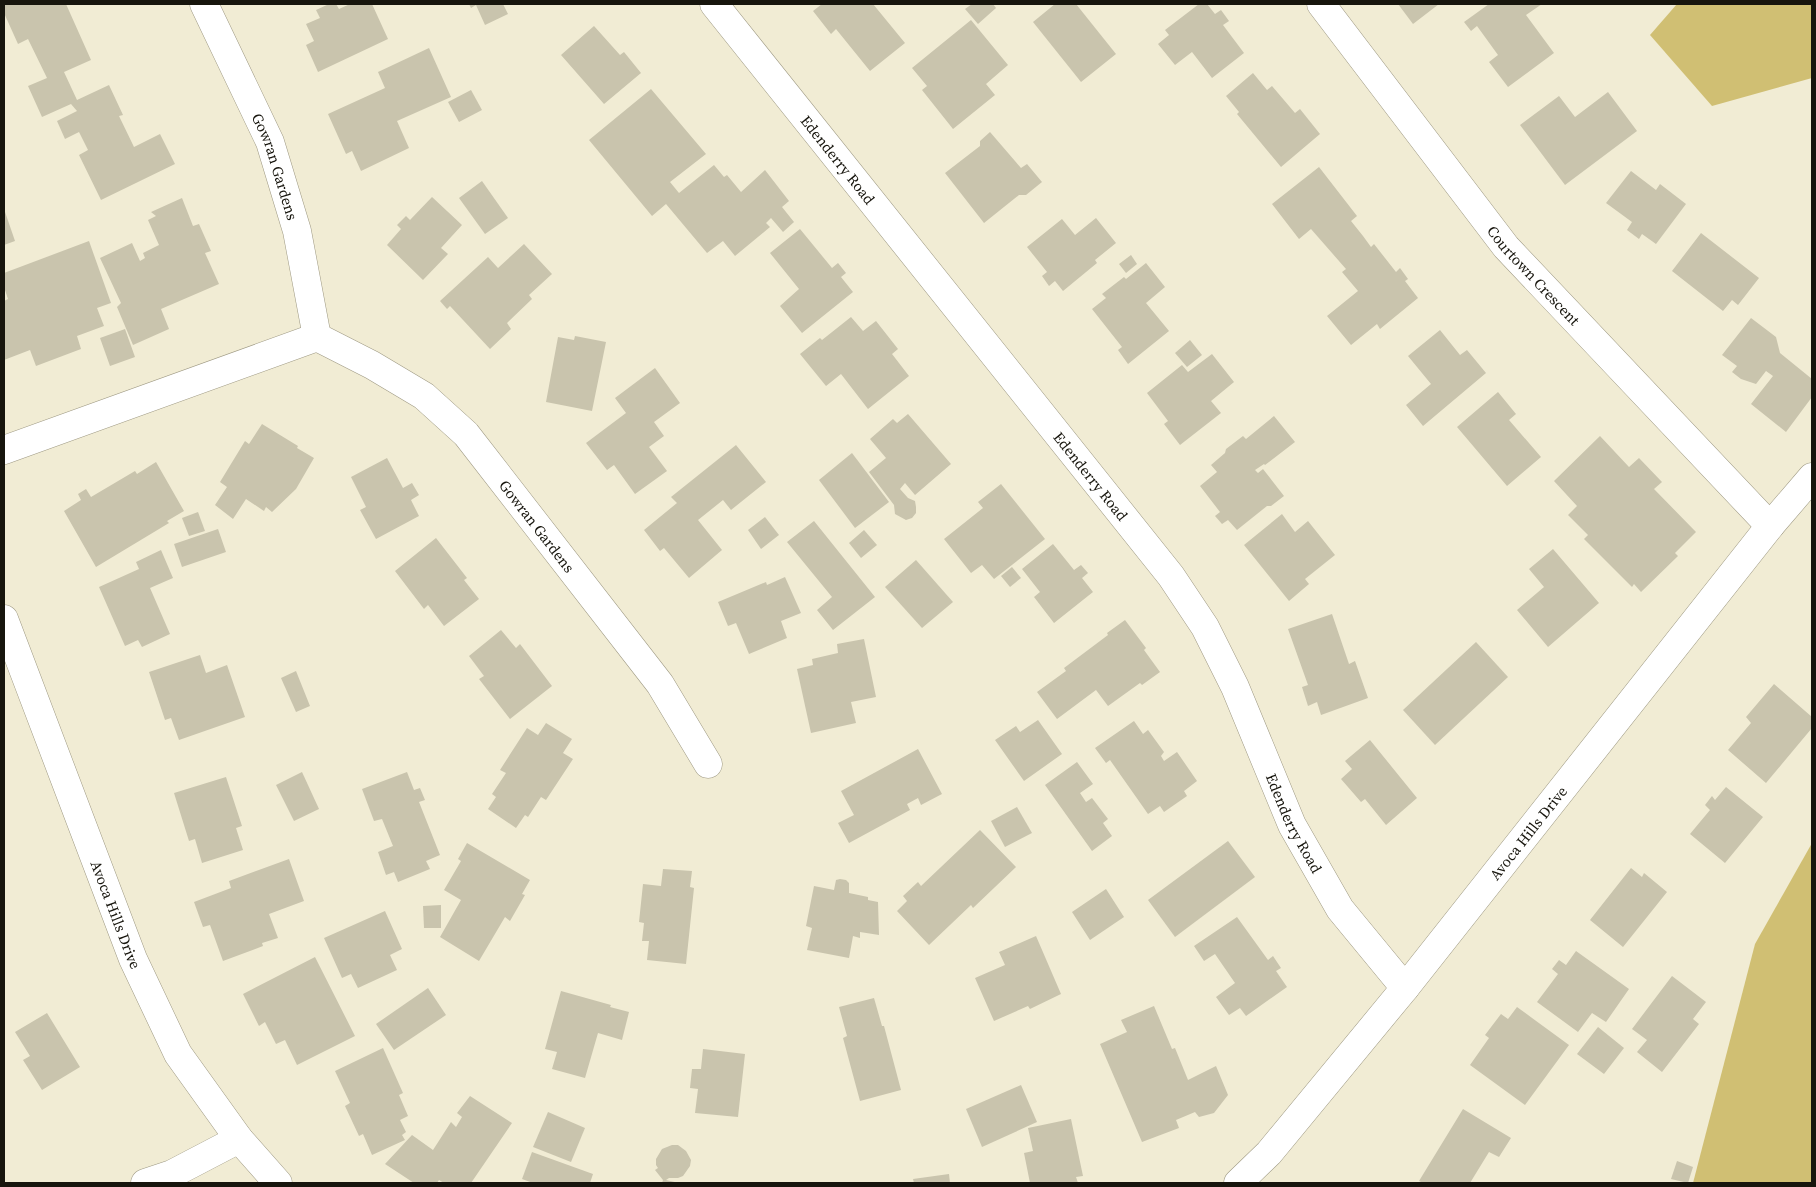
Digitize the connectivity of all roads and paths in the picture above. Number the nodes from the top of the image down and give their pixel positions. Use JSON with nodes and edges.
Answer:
{"nodes":[{"id":1,"x":204,"y":4,"type":"edge"},
{"id":2,"x":714,"y":4,"type":"edge"},
{"id":3,"x":1321,"y":4,"type":"edge"},
{"id":4,"x":317,"y":337,"type":"junction"},
{"id":5,"x":4,"y":450,"type":"edge"},
{"id":6,"x":1812,"y":477,"type":"edge"},
{"id":7,"x":1770,"y":526,"type":"junction"},
{"id":8,"x":4,"y":619,"type":"edge"},
{"id":9,"x":708,"y":764,"type":"dead end"},
{"id":10,"x":1405,"y":988,"type":"junction"},
{"id":11,"x":239,"y":1139,"type":"junction"},
{"id":12,"x":145,"y":1183,"type":"edge"},
{"id":13,"x":278,"y":1183,"type":"edge"},
{"id":14,"x":1238,"y":1183,"type":"edge"}],
"edges":[{"from":1,"to":4,"type":"street","name":"Gowran Gardens"},
{"from":2,"to":10,"type":"street","name":"Edenderry Road"},
{"from":3,"to":7,"type":"street","name":"Courtown Crescent"},
{"from":4,"to":5,"type":"street"},
{"from":4,"to":9,"type":"street","name":"Gowran Gardens"},
{"from":6,"to":7,"type":"street","name":"Avoca Hills Drive"},
{"from":7,"to":10,"type":"street","name":"Avoca Hills Drive"},
{"from":8,"to":11,"type":"street","name":"Avoca Hills Drive"},
{"from":10,"to":14,"type":"street","name":"Avoca Hills Drive"},
{"from":11,"to":12,"type":"street"},
{"from":11,"to":13,"type":"street","name":"Avoca Hills Drive"}]}
